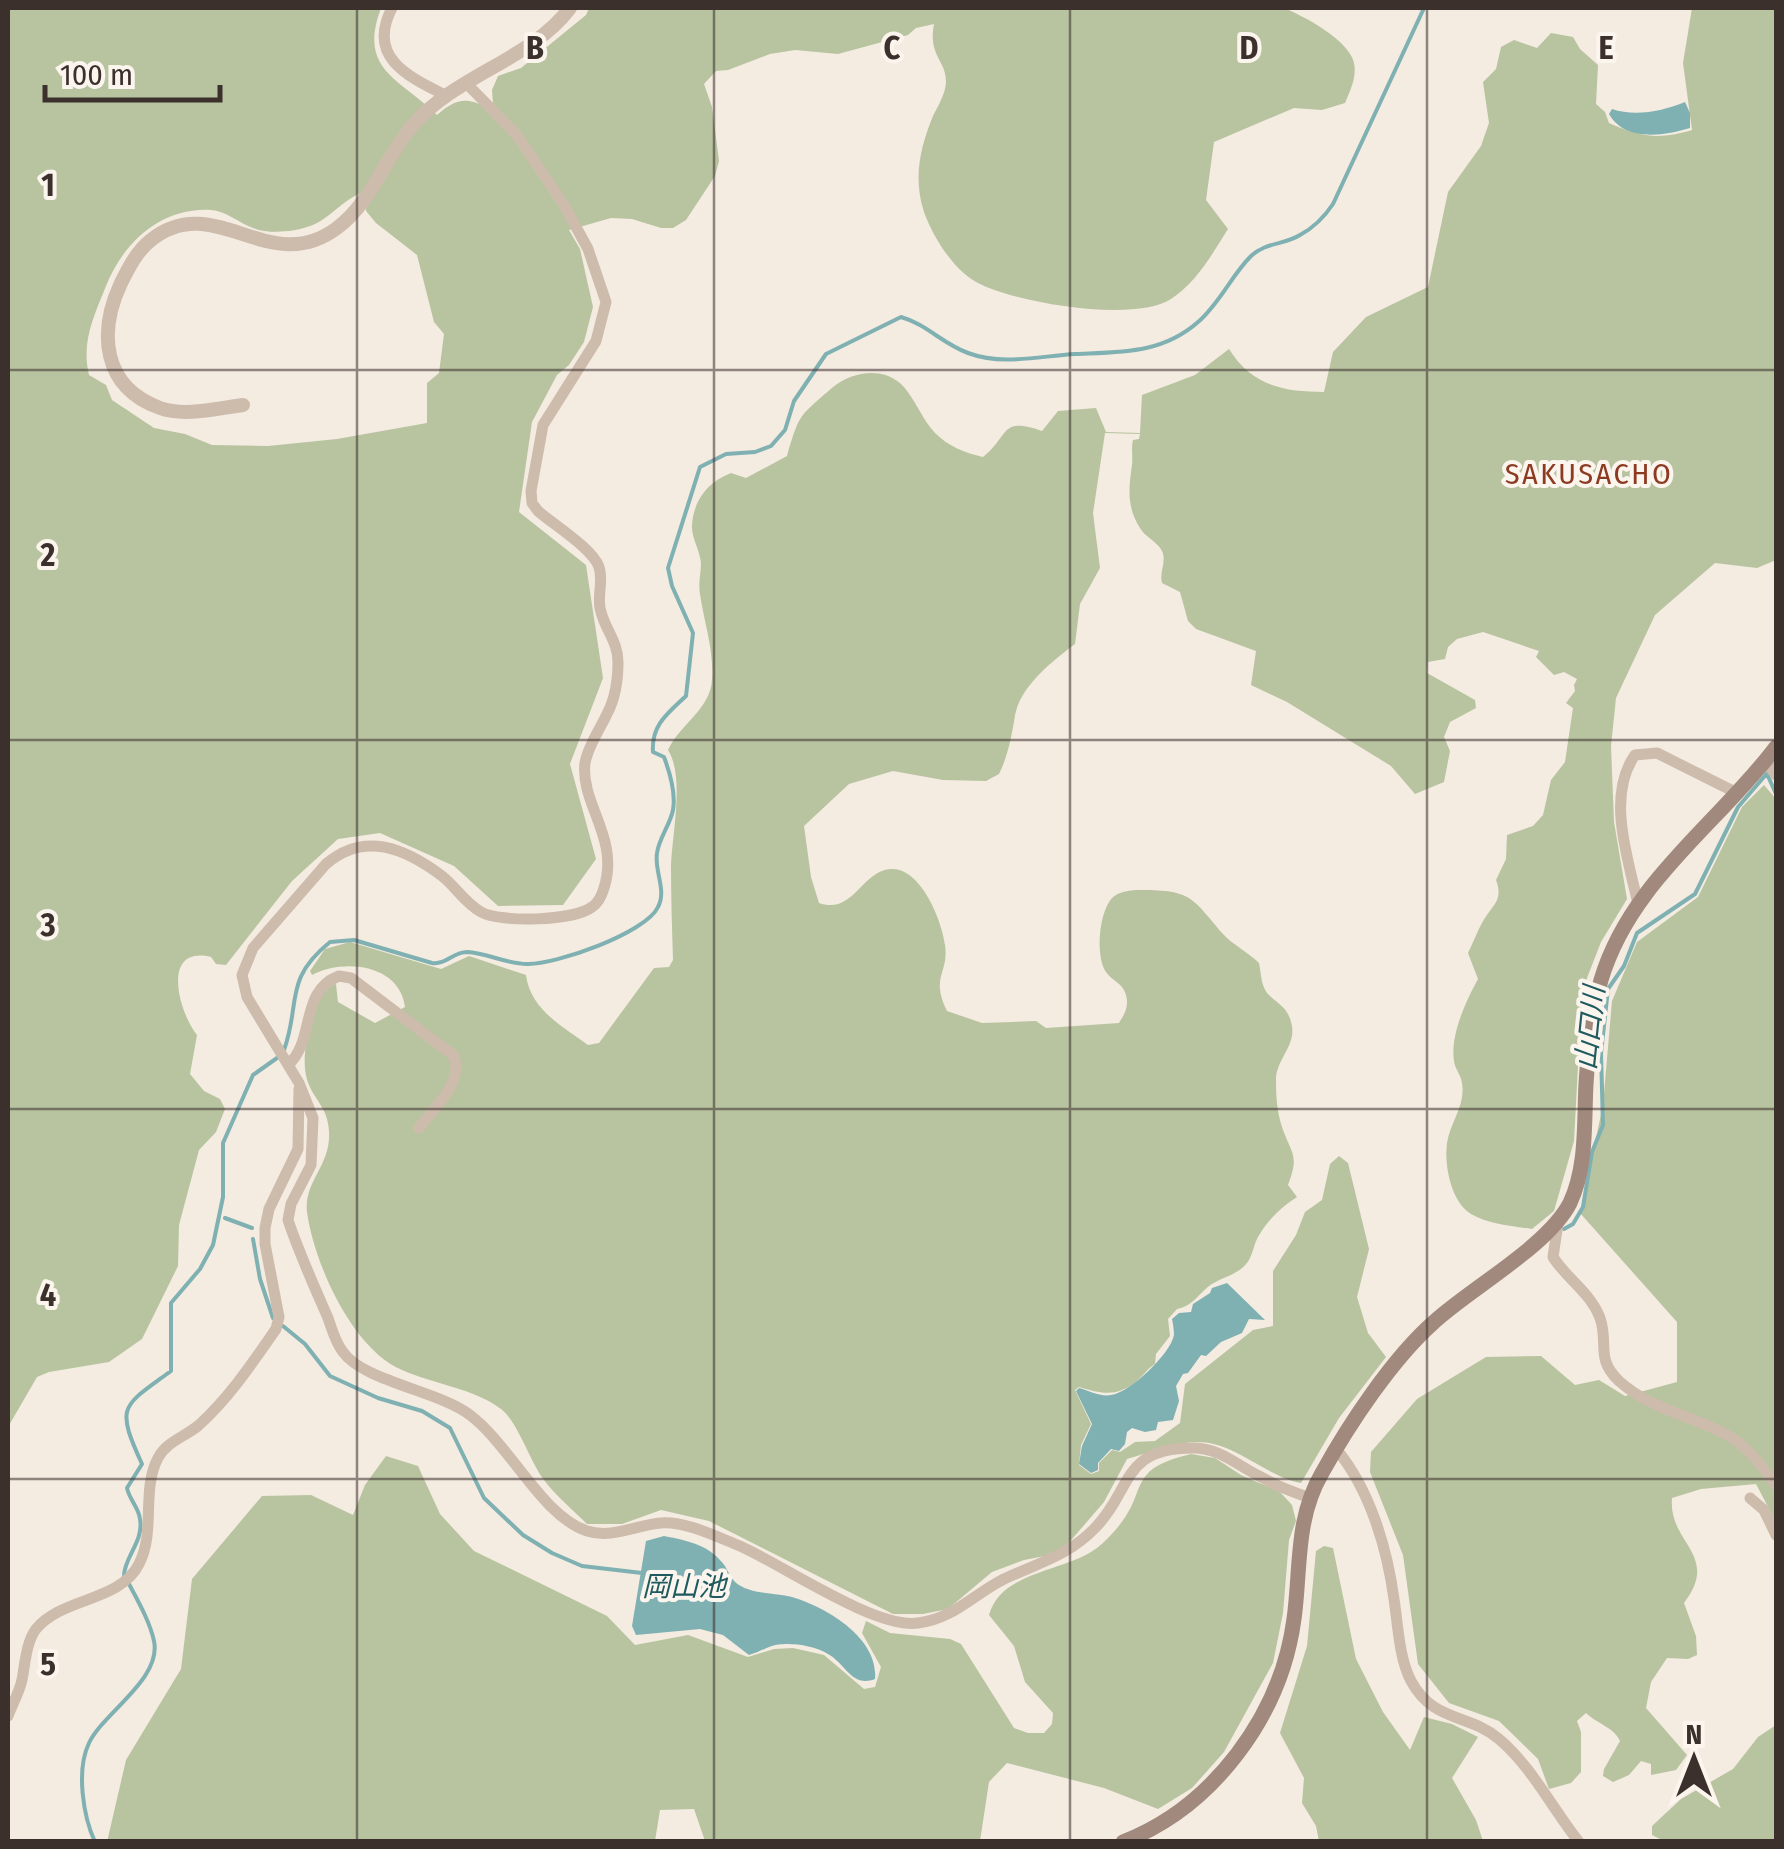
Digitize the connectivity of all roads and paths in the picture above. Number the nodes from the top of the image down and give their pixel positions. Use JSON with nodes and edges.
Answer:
{"nodes":[{"id":1,"x":392,"y":8,"type":"edge"},
{"id":2,"x":570,"y":8,"type":"edge"},
{"id":3,"x":466,"y":83,"type":"junction"},
{"id":4,"x":446,"y":96,"type":"junction"},
{"id":5,"x":243,"y":405,"type":"dead end"},
{"id":6,"x":1776,"y":747,"type":"edge"},
{"id":7,"x":1771,"y":768,"type":"edge"},
{"id":8,"x":1736,"y":792,"type":"junction"},
{"id":9,"x":1638,"y":904,"type":"junction"},
{"id":10,"x":284,"y":1058,"type":"junction"},
{"id":11,"x":299,"y":1083,"type":"junction"},
{"id":12,"x":420,"y":1128,"type":"dead end"},
{"id":13,"x":1559,"y":1219,"type":"junction"},
{"id":14,"x":1337,"y":1450,"type":"junction"},
{"id":15,"x":1776,"y":1486,"type":"edge"},
{"id":16,"x":1310,"y":1498,"type":"junction"},
{"id":17,"x":1750,"y":1498,"type":"dead end"},
{"id":18,"x":1776,"y":1535,"type":"edge"},
{"id":19,"x":8,"y":1716,"type":"edge"},
{"id":20,"x":1122,"y":1842,"type":"edge"},
{"id":21,"x":1580,"y":1842,"type":"edge"}],
"edges":[{"from":1,"to":4,"type":"street"},
{"from":2,"to":3,"type":"street"},
{"from":3,"to":4,"type":"street"},
{"from":3,"to":10,"type":"street"},
{"from":4,"to":5,"type":"street"},
{"from":6,"to":7,"type":"main road"},
{"from":7,"to":8,"type":"main road"},
{"from":8,"to":9,"type":"main road"},
{"from":8,"to":9,"type":"street"},
{"from":9,"to":13,"type":"main road"},
{"from":10,"to":11,"type":"street"},
{"from":10,"to":12,"type":"street"},
{"from":11,"to":16,"type":"street"},
{"from":11,"to":19,"type":"street"},
{"from":13,"to":14,"type":"main road"},
{"from":13,"to":15,"type":"street"},
{"from":14,"to":16,"type":"main road"},
{"from":14,"to":21,"type":"street"},
{"from":16,"to":20,"type":"main road"},
{"from":17,"to":18,"type":"street"}]}
